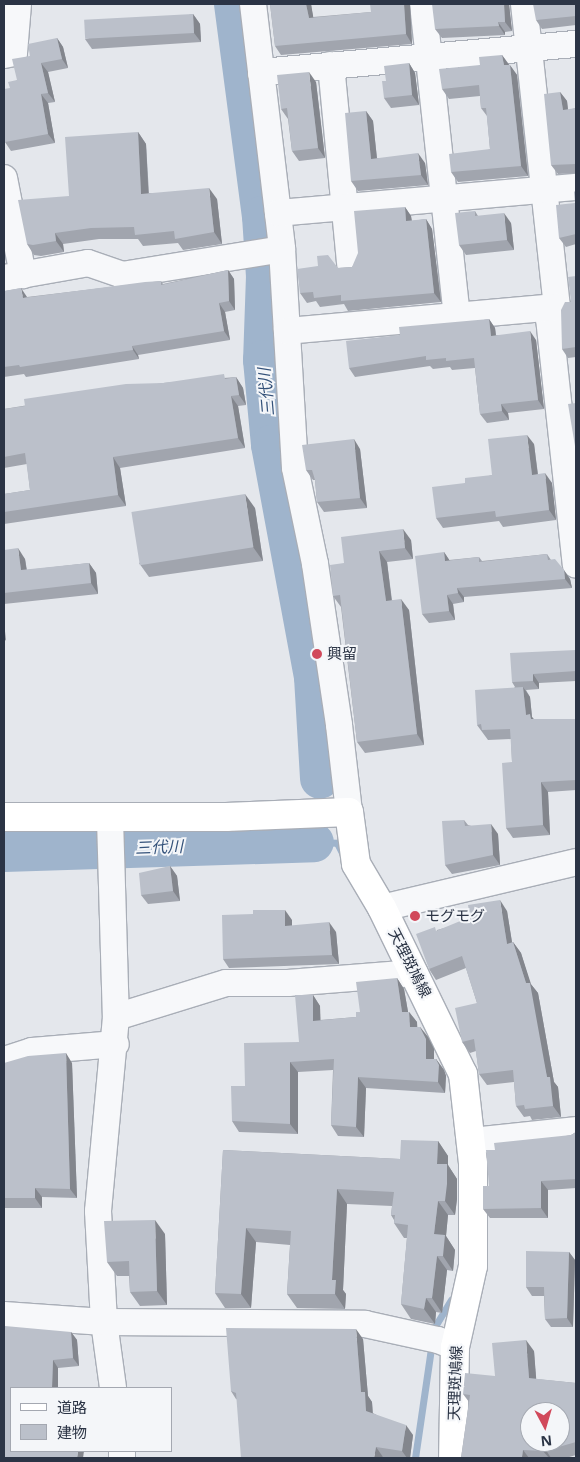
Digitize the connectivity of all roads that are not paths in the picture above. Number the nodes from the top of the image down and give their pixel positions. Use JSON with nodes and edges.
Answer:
{"nodes":[{"id":1,"x":18,"y":4,"type":"edge"},
{"id":2,"x":253,"y":4,"type":"edge"},
{"id":3,"x":423,"y":4,"type":"edge"},
{"id":4,"x":524,"y":4,"type":"edge"},
{"id":5,"x":576,"y":44,"type":"edge"},
{"id":6,"x":528,"y":47,"type":"junction"},
{"id":7,"x":4,"y":55,"type":"edge"},
{"id":8,"x":429,"y":57,"type":"junction"},
{"id":9,"x":330,"y":65,"type":"junction"},
{"id":10,"x":261,"y":72,"type":"junction"},
{"id":11,"x":4,"y":178,"type":"edge"},
{"id":12,"x":576,"y":187,"type":"edge"},
{"id":13,"x":544,"y":189,"type":"junction"},
{"id":14,"x":444,"y":198,"type":"junction"},
{"id":15,"x":344,"y":207,"type":"junction"},
{"id":16,"x":278,"y":213,"type":"junction"},
{"id":17,"x":278,"y":250,"type":"junction"},
{"id":18,"x":350,"y":264,"type":"dead end"},
{"id":19,"x":13,"y":277,"type":"edge"},
{"id":20,"x":556,"y":307,"type":"junction"},
{"id":21,"x":457,"y":315,"type":"junction"},
{"id":22,"x":287,"y":331,"type":"junction"},
{"id":23,"x":566,"y":367,"type":"edge"},
{"id":24,"x":576,"y":565,"type":"edge"},
{"id":25,"x":348,"y":812,"type":"junction"},
{"id":26,"x":4,"y":817,"type":"edge"},
{"id":27,"x":110,"y":840,"type":"junction"},
{"id":28,"x":576,"y":862,"type":"edge"},
{"id":29,"x":382,"y":908,"type":"junction"},
{"id":30,"x":415,"y":973,"type":"junction"},
{"id":31,"x":116,"y":1017,"type":"junction"},
{"id":32,"x":116,"y":1044,"type":"junction"},
{"id":33,"x":4,"y":1060,"type":"edge"},
{"id":34,"x":576,"y":1130,"type":"edge"},
{"id":35,"x":471,"y":1141,"type":"junction"},
{"id":36,"x":4,"y":1315,"type":"edge"},
{"id":37,"x":104,"y":1322,"type":"junction"},
{"id":38,"x":447,"y":1343,"type":"junction"},
{"id":39,"x":113,"y":1387,"type":"edge"},
{"id":40,"x":453,"y":1458,"type":"edge"}],
"edges":[{"from":1,"to":7,"type":"street"},
{"from":2,"to":10,"type":"street"},
{"from":3,"to":8,"type":"street"},
{"from":4,"to":6,"type":"street"},
{"from":5,"to":6,"type":"street"},
{"from":6,"to":8,"type":"street"},
{"from":6,"to":13,"type":"street"},
{"from":8,"to":9,"type":"street"},
{"from":8,"to":14,"type":"street"},
{"from":9,"to":10,"type":"street"},
{"from":9,"to":15,"type":"street"},
{"from":10,"to":16,"type":"street"},
{"from":11,"to":19,"type":"street"},
{"from":12,"to":13,"type":"street"},
{"from":13,"to":14,"type":"street"},
{"from":13,"to":20,"type":"street"},
{"from":14,"to":15,"type":"street"},
{"from":14,"to":21,"type":"street"},
{"from":15,"to":16,"type":"street"},
{"from":15,"to":18,"type":"street"},
{"from":16,"to":17,"type":"street"},
{"from":17,"to":19,"type":"street"},
{"from":17,"to":22,"type":"street"},
{"from":20,"to":21,"type":"street"},
{"from":20,"to":23,"type":"street"},
{"from":21,"to":22,"type":"street"},
{"from":22,"to":25,"type":"street"},
{"from":23,"to":24,"type":"street"},
{"from":25,"to":27,"type":"main road"},
{"from":25,"to":29,"type":"main road","name":"天理斑鳩線"},
{"from":26,"to":27,"type":"main road"},
{"from":27,"to":31,"type":"street"},
{"from":28,"to":29,"type":"street"},
{"from":29,"to":30,"type":"main road","name":"天理斑鳩線"},
{"from":30,"to":31,"type":"street"},
{"from":30,"to":35,"type":"main road","name":"天理斑鳩線"},
{"from":31,"to":32,"type":"street"},
{"from":32,"to":33,"type":"street"},
{"from":32,"to":37,"type":"street"},
{"from":34,"to":35,"type":"street"},
{"from":35,"to":38,"type":"main road","name":"天理斑鳩線"},
{"from":36,"to":37,"type":"street"},
{"from":37,"to":38,"type":"street"},
{"from":37,"to":39,"type":"street"},
{"from":38,"to":40,"type":"main road","name":"天理斑鳩線"}]}
